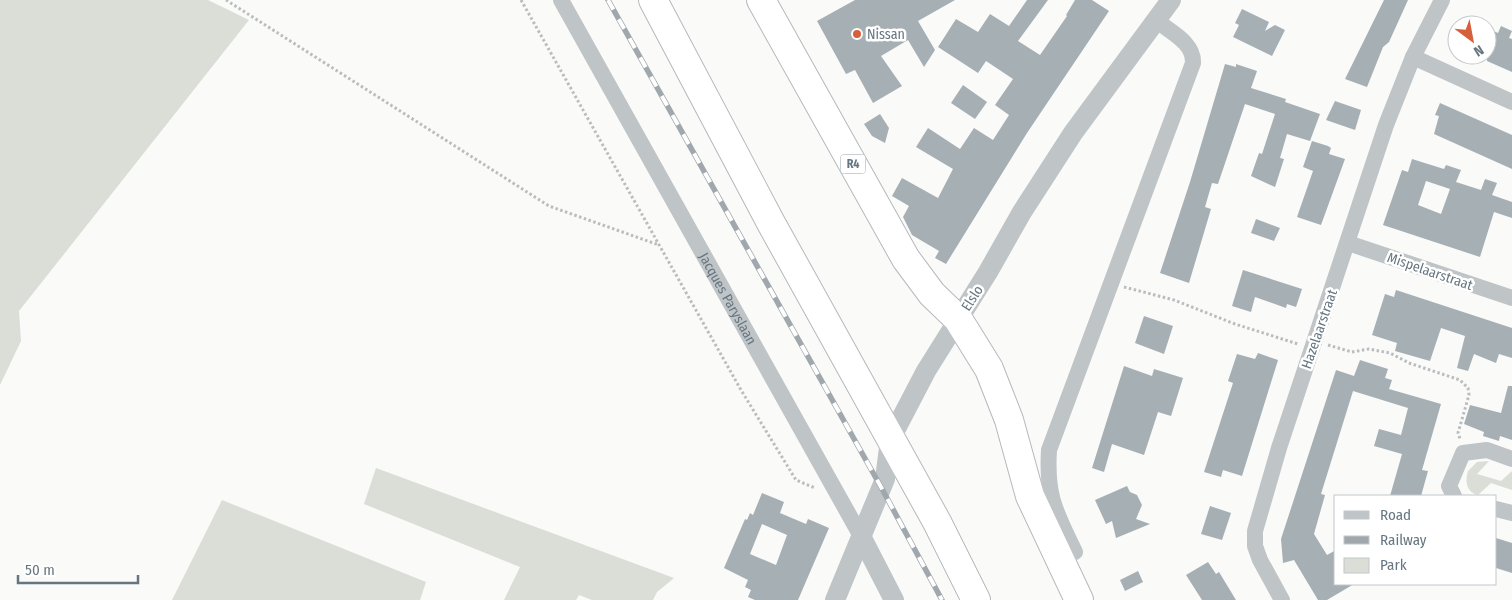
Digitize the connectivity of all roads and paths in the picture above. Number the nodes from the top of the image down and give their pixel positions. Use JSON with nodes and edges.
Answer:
{"nodes":[{"id":1,"x":226,"y":0,"type":"edge"},
{"id":2,"x":521,"y":0,"type":"edge"},
{"id":3,"x":561,"y":0,"type":"edge"},
{"id":4,"x":653,"y":0,"type":"edge"},
{"id":5,"x":761,"y":0,"type":"edge"},
{"id":6,"x":1171,"y":0,"type":"edge"},
{"id":7,"x":1442,"y":0,"type":"edge"},
{"id":8,"x":1157,"y":21,"type":"junction"},
{"id":9,"x":1413,"y":57,"type":"junction"},
{"id":10,"x":1512,"y":102,"type":"edge"},
{"id":11,"x":1348,"y":243,"type":"junction"},
{"id":12,"x":660,"y":246,"type":"junction"},
{"id":13,"x":1111,"y":282,"type":"junction"},
{"id":14,"x":1512,"y":298,"type":"edge"},
{"id":15,"x":958,"y":319,"type":"junction"},
{"id":16,"x":1314,"y":345,"type":"junction"},
{"id":17,"x":890,"y":440,"type":"junction"},
{"id":18,"x":1463,"y":453,"type":"junction"},
{"id":19,"x":1512,"y":459,"type":"edge"},
{"id":20,"x":1454,"y":495,"type":"edge"},
{"id":21,"x":841,"y":499,"type":"junction"},
{"id":22,"x":1497,"y":509,"type":"edge"},
{"id":23,"x":1512,"y":513,"type":"edge"},
{"id":24,"x":862,"y":538,"type":"junction"},
{"id":25,"x":1075,"y":552,"type":"dead end"},
{"id":26,"x":835,"y":600,"type":"edge"},
{"id":27,"x":894,"y":600,"type":"edge"},
{"id":28,"x":976,"y":600,"type":"edge"},
{"id":29,"x":1079,"y":600,"type":"edge"},
{"id":30,"x":1282,"y":600,"type":"edge"}],
"edges":[{"from":1,"to":12,"type":"path"},
{"from":2,"to":12,"type":"path"},
{"from":3,"to":21,"type":"street","name":"Jacques Paryslaan"},
{"from":4,"to":17,"type":"highway"},
{"from":5,"to":15,"type":"highway","number":"R4"},
{"from":6,"to":8,"type":"street","name":"Elslo"},
{"from":7,"to":9,"type":"street","name":"Hazelaarstraat"},
{"from":8,"to":13,"type":"street"},
{"from":8,"to":15,"type":"street","name":"Elslo"},
{"from":9,"to":10,"type":"street"},
{"from":9,"to":11,"type":"street","name":"Hazelaarstraat"},
{"from":11,"to":14,"type":"street","name":"Mispelaarstraat"},
{"from":11,"to":16,"type":"street","name":"Hazelaarstraat"},
{"from":12,"to":21,"type":"path"},
{"from":13,"to":16,"type":"path"},
{"from":13,"to":25,"type":"street"},
{"from":15,"to":17,"type":"street","name":"Elslo"},
{"from":15,"to":29,"type":"highway","number":"R4"},
{"from":16,"to":18,"type":"path"},
{"from":16,"to":30,"type":"street","name":"Hazelaarstraat"},
{"from":17,"to":24,"type":"street","name":"Elslo"},
{"from":17,"to":28,"type":"highway"},
{"from":18,"to":19,"type":"street"},
{"from":18,"to":20,"type":"street"},
{"from":21,"to":24,"type":"street","name":"Jacques Paryslaan"},
{"from":22,"to":23,"type":"street"},
{"from":24,"to":26,"type":"street","name":"Elslo"},
{"from":24,"to":27,"type":"street","name":"Jacques Paryslaan"}]}
